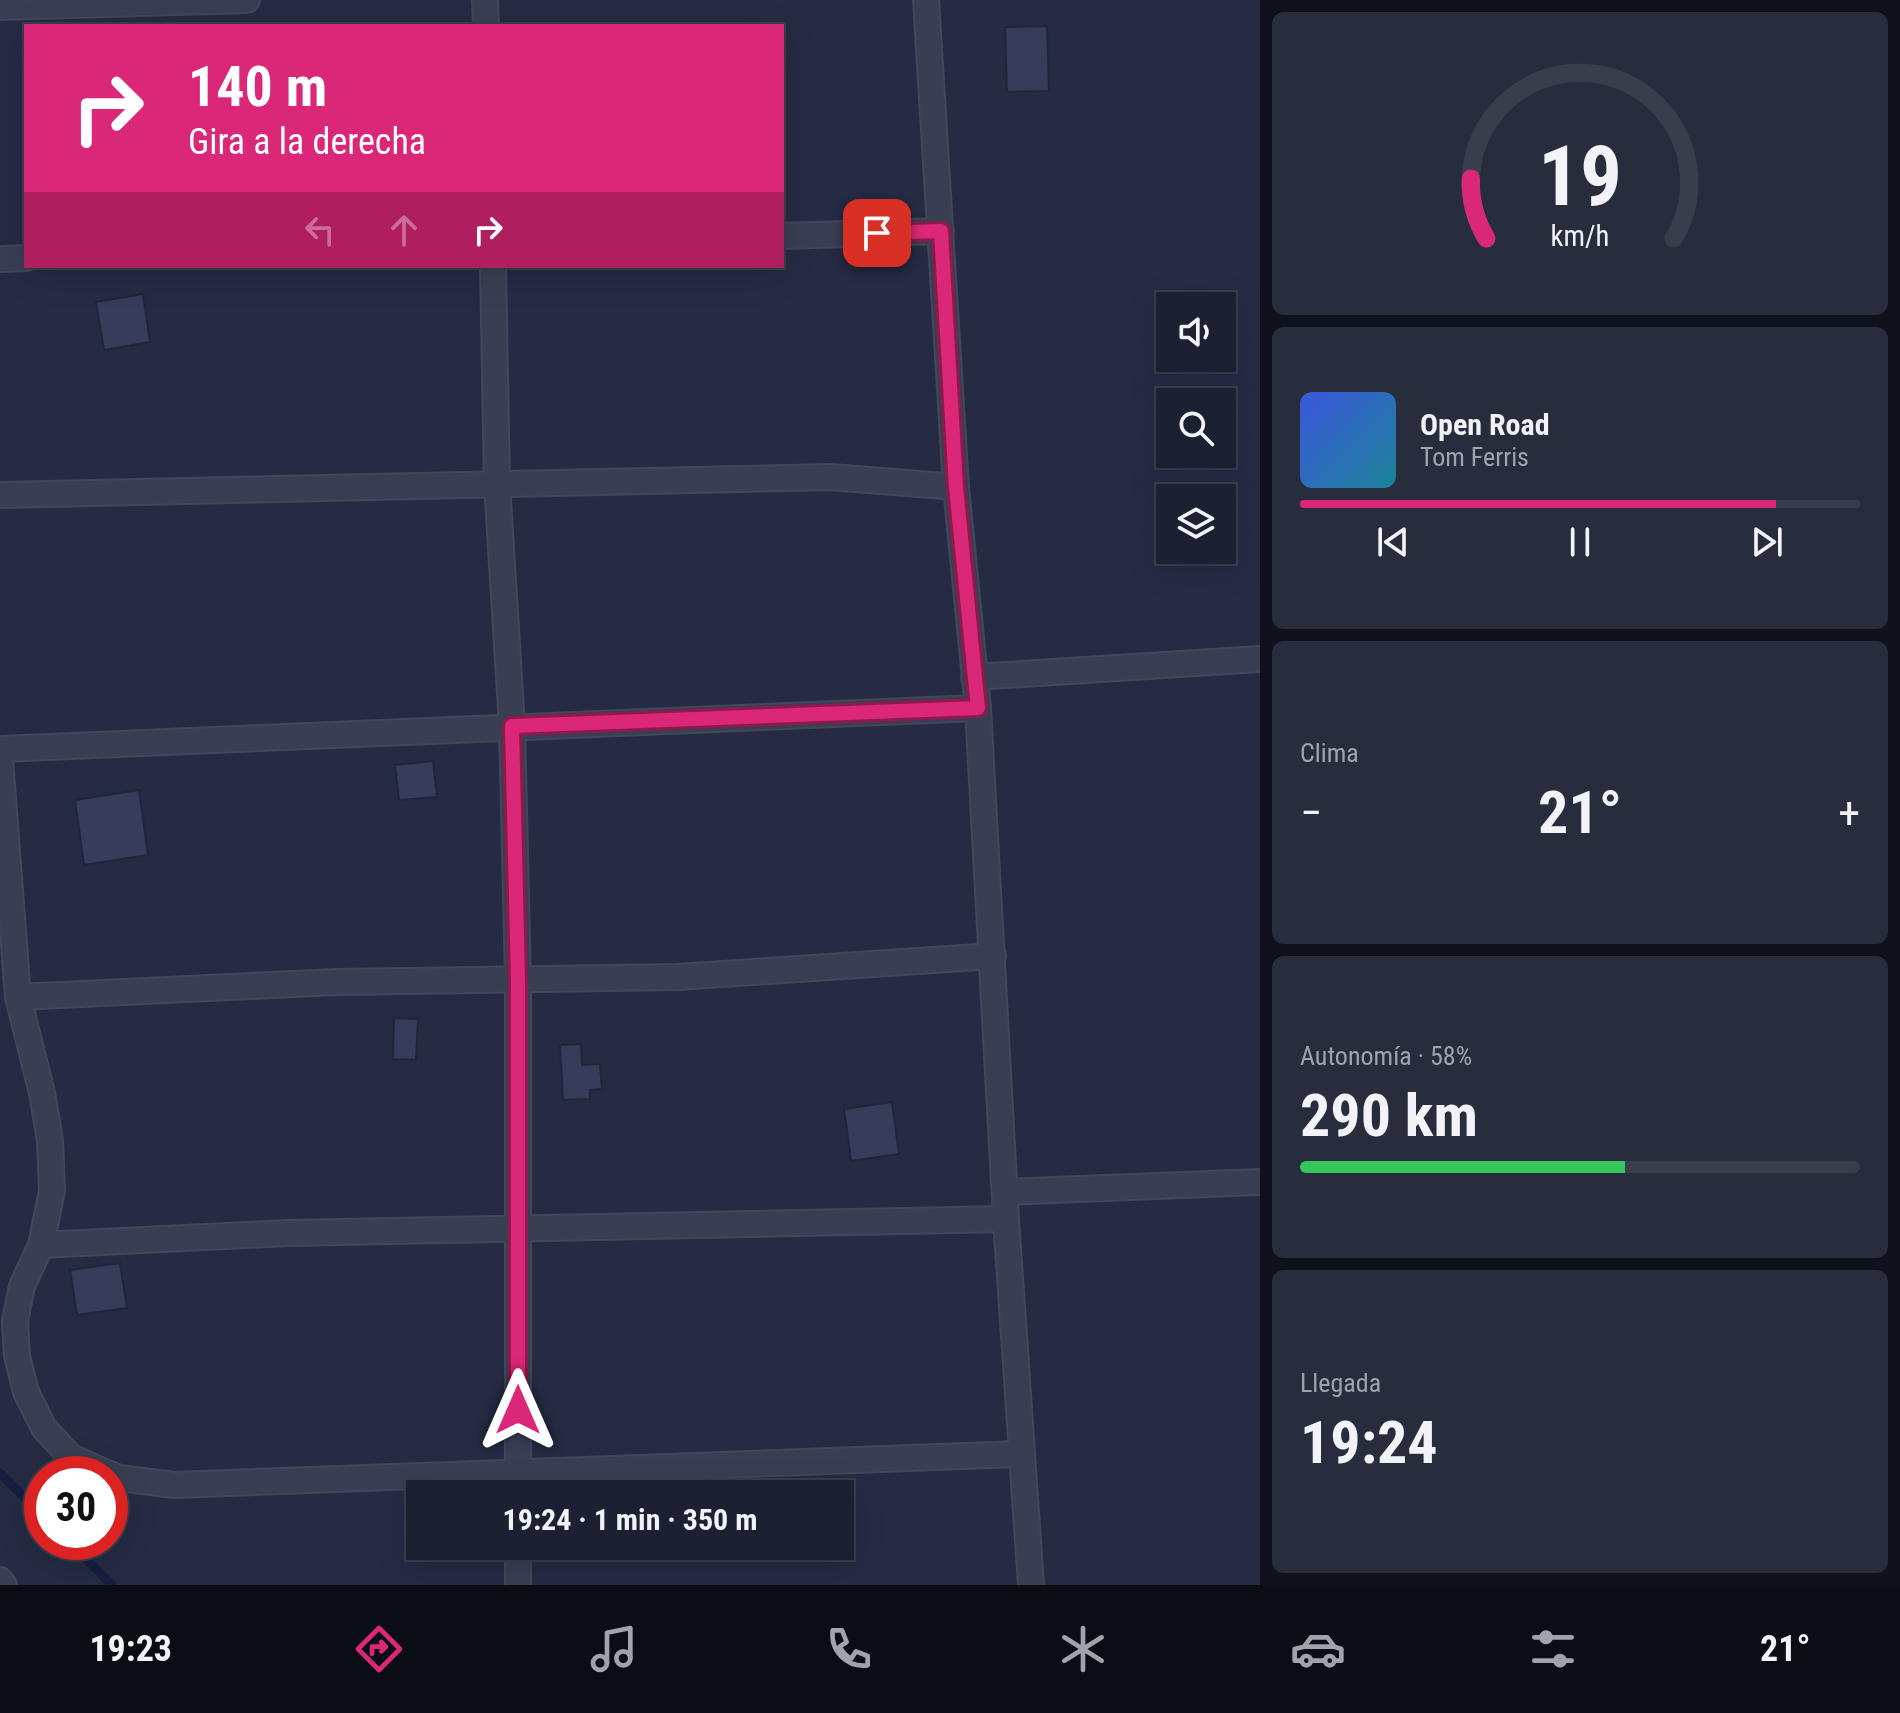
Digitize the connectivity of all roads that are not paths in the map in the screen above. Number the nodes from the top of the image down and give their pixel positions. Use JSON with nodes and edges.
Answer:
{"nodes":[{"id":1,"x":247,"y":0,"type":"edge"},
{"id":2,"x":485,"y":0,"type":"edge"},
{"id":3,"x":926,"y":0,"type":"edge"},
{"id":4,"x":0,"y":7,"type":"edge"},
{"id":5,"x":486,"y":24,"type":"edge"},
{"id":6,"x":941,"y":231,"type":"junction"},
{"id":7,"x":784,"y":236,"type":"edge"},
{"id":8,"x":24,"y":258,"type":"edge"},
{"id":9,"x":0,"y":259,"type":"edge"},
{"id":10,"x":493,"y":268,"type":"edge"},
{"id":11,"x":497,"y":484,"type":"junction"},
{"id":12,"x":956,"y":487,"type":"junction"},
{"id":13,"x":0,"y":495,"type":"edge"},
{"id":14,"x":1260,"y":659,"type":"edge"},
{"id":15,"x":974,"y":677,"type":"junction"},
{"id":16,"x":978,"y":708,"type":"junction"},
{"id":17,"x":512,"y":726,"type":"junction"},
{"id":18,"x":0,"y":749,"type":"edge"},
{"id":19,"x":0,"y":759,"type":"edge"},
{"id":20,"x":993,"y":956,"type":"junction"},
{"id":21,"x":518,"y":980,"type":"junction"},
{"id":22,"x":18,"y":997,"type":"junction"},
{"id":23,"x":1260,"y":1182,"type":"edge"},
{"id":24,"x":1005,"y":1192,"type":"junction"},
{"id":25,"x":1006,"y":1219,"type":"junction"},
{"id":26,"x":518,"y":1227,"type":"junction"},
{"id":27,"x":41,"y":1245,"type":"junction"},
{"id":28,"x":1021,"y":1454,"type":"junction"},
{"id":29,"x":70,"y":1456,"type":"edge"},
{"id":30,"x":128,"y":1479,"type":"edge"},
{"id":31,"x":518,"y":1480,"type":"edge"},
{"id":32,"x":570,"y":1480,"type":"edge"},
{"id":33,"x":406,"y":1484,"type":"edge"},
{"id":34,"x":518,"y":1560,"type":"edge"},
{"id":35,"x":0,"y":1580,"type":"edge"},
{"id":36,"x":4,"y":1585,"type":"edge"},
{"id":37,"x":518,"y":1585,"type":"edge"},
{"id":38,"x":1031,"y":1585,"type":"edge"}],
"edges":[{"from":1,"to":4,"type":"street"},
{"from":2,"to":5,"type":"street"},
{"from":3,"to":6,"type":"street"},
{"from":6,"to":7,"type":"street"},
{"from":6,"to":12,"type":"street"},
{"from":8,"to":9,"type":"street"},
{"from":10,"to":11,"type":"street"},
{"from":11,"to":12,"type":"street"},
{"from":11,"to":13,"type":"street"},
{"from":11,"to":17,"type":"street"},
{"from":12,"to":15,"type":"street"},
{"from":14,"to":15,"type":"street"},
{"from":15,"to":16,"type":"street"},
{"from":16,"to":17,"type":"street"},
{"from":16,"to":20,"type":"street"},
{"from":17,"to":18,"type":"street"},
{"from":17,"to":21,"type":"street"},
{"from":19,"to":22,"type":"street"},
{"from":20,"to":21,"type":"street"},
{"from":20,"to":24,"type":"street"},
{"from":21,"to":22,"type":"street"},
{"from":21,"to":26,"type":"street"},
{"from":22,"to":27,"type":"street"},
{"from":23,"to":24,"type":"street"},
{"from":24,"to":25,"type":"street"},
{"from":25,"to":26,"type":"street"},
{"from":25,"to":28,"type":"street"},
{"from":26,"to":27,"type":"street"},
{"from":26,"to":31,"type":"street"},
{"from":27,"to":29,"type":"street"},
{"from":28,"to":32,"type":"street"},
{"from":28,"to":38,"type":"street"},
{"from":30,"to":33,"type":"street"},
{"from":34,"to":37,"type":"street"},
{"from":35,"to":36,"type":"street"}]}
